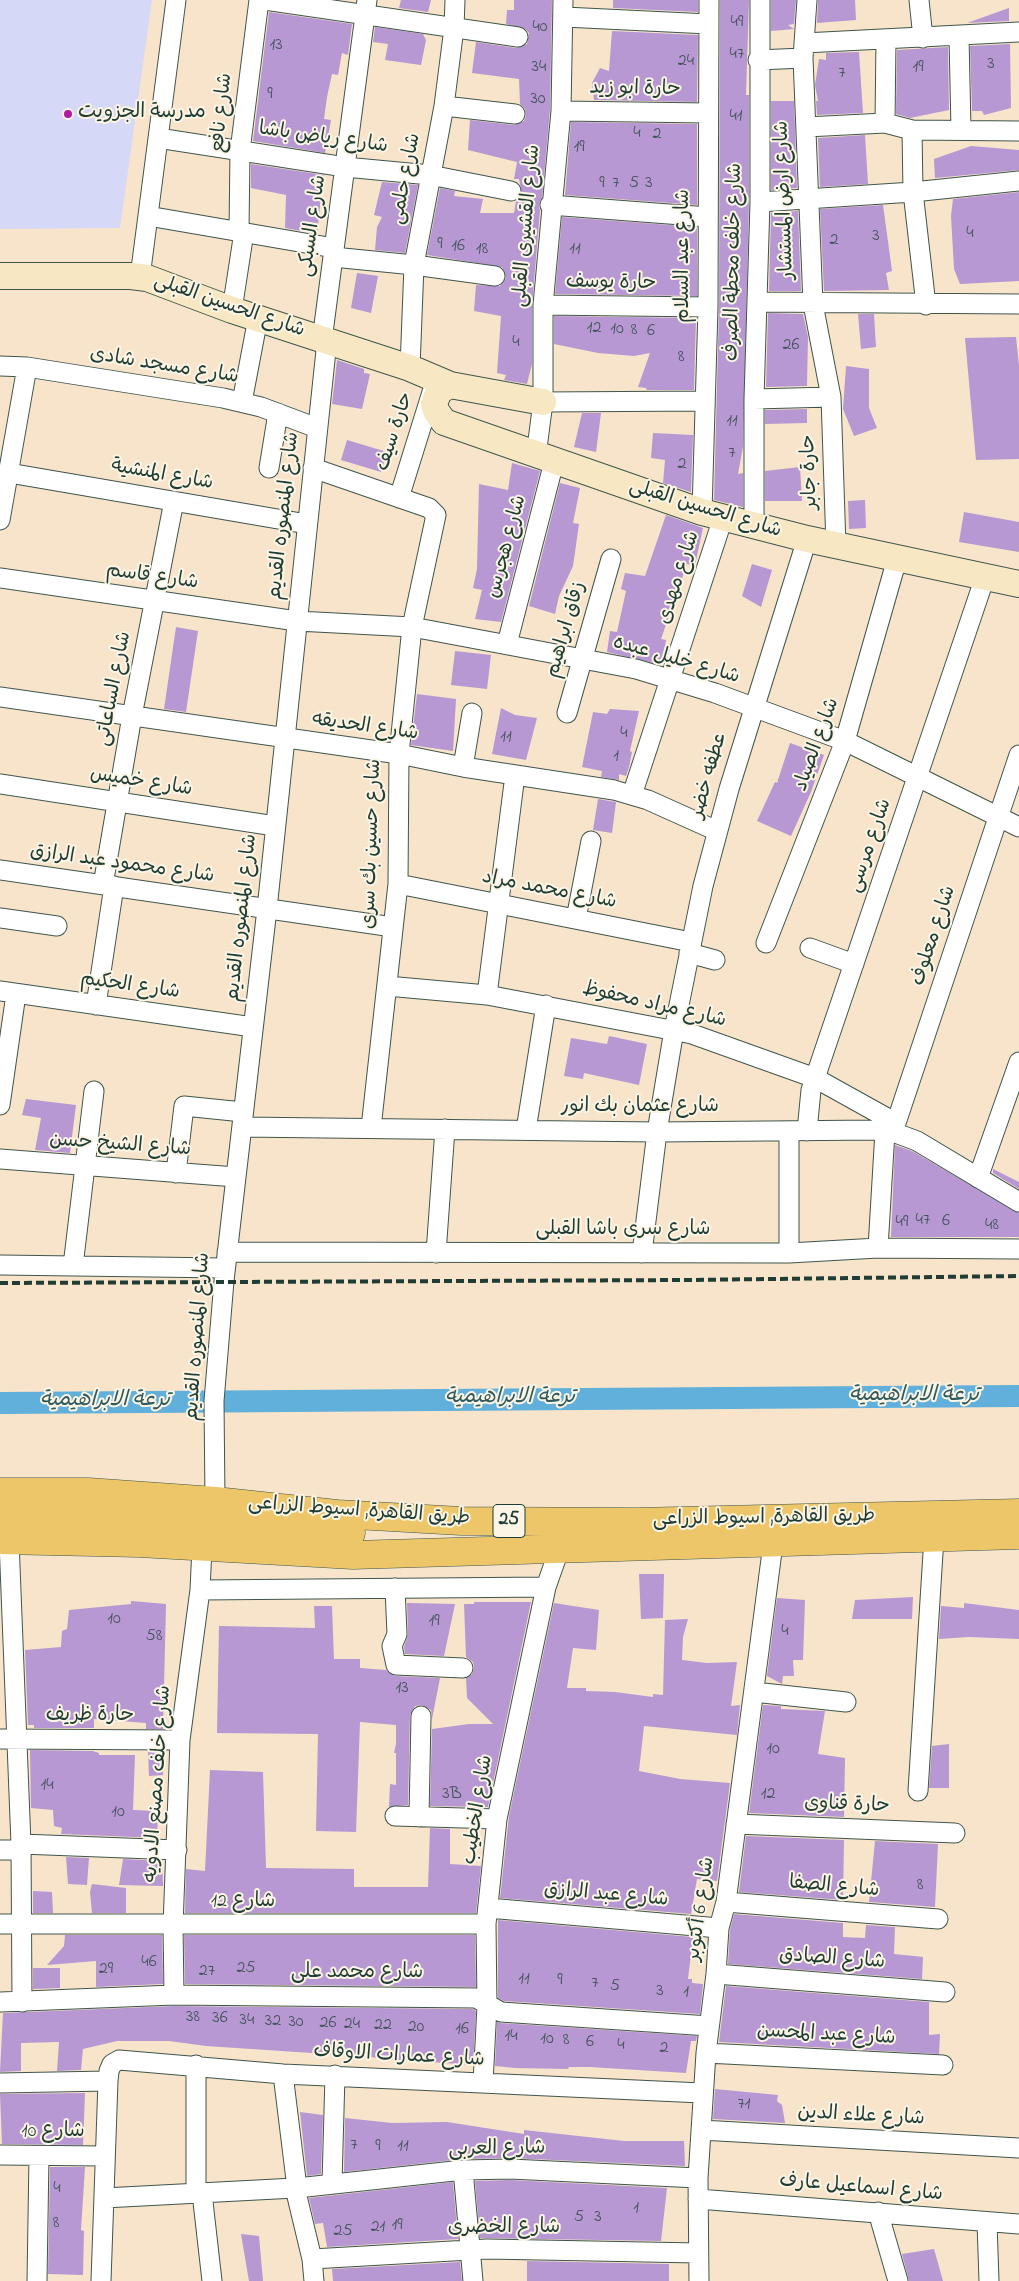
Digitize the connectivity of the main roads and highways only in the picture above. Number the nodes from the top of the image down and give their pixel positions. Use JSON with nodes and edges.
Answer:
{"nodes":[{"id":1,"x":0,"y":276,"type":"edge"},
{"id":2,"x":443,"y":382,"type":"junction"},
{"id":3,"x":543,"y":402,"type":"road end"},
{"id":4,"x":1019,"y":584,"type":"edge"},
{"id":5,"x":0,"y":1492,"type":"edge"},
{"id":6,"x":0,"y":1513,"type":"edge"},
{"id":7,"x":1019,"y":1513,"type":"edge"},
{"id":8,"x":209,"y":1524,"type":"junction"},
{"id":9,"x":1019,"y":1536,"type":"edge"},
{"id":10,"x":4,"y":1540,"type":"edge"}],
"edges":[{"from":1,"to":2,"type":"main road","name":"شارع الحسين القبلى"},
{"from":2,"to":3,"type":"main road","name":"شارع الحسين القبلى"},
{"from":2,"to":4,"type":"main road","name":"شارع الحسين القبلى"},
{"from":5,"to":8,"type":"highway","name":"طريق القاهرة, اسيوط الزراعى","number":"25"},
{"from":6,"to":8,"type":"highway"},
{"from":7,"to":8,"type":"highway","name":"طريق القاهرة, اسيوط الزراعى","number":"25"},
{"from":8,"to":9,"type":"highway","name":"طريق القاهرة, اسيوط الزراعى","number":"25"},
{"from":8,"to":10,"type":"highway","name":"طريق القاهرة, اسيوط الزراعى","number":"25"}]}
